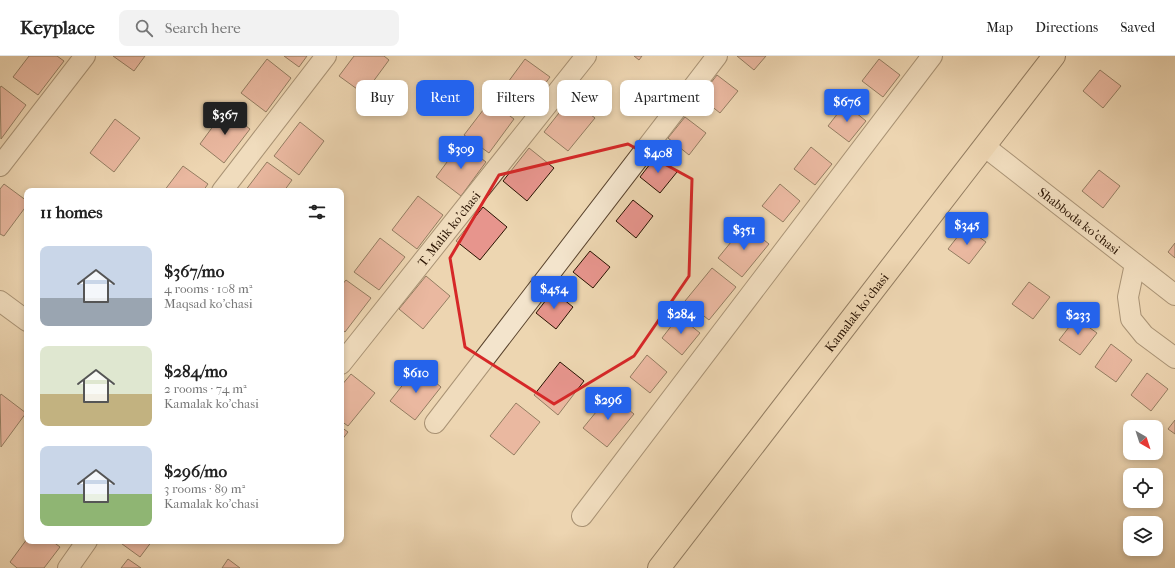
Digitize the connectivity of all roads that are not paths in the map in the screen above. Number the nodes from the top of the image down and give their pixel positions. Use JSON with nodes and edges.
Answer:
{"nodes":[{"id":1,"x":85,"y":56,"type":"edge"},
{"id":2,"x":326,"y":56,"type":"edge"},
{"id":3,"x":586,"y":56,"type":"edge"},
{"id":4,"x":717,"y":56,"type":"edge"},
{"id":5,"x":932,"y":56,"type":"edge"},
{"id":6,"x":1054,"y":56,"type":"edge"},
{"id":7,"x":984,"y":146,"type":"junction"},
{"id":8,"x":0,"y":166,"type":"edge"},
{"id":9,"x":224,"y":188,"type":"edge"},
{"id":10,"x":1135,"y":264,"type":"junction"},
{"id":11,"x":1175,"y":295,"type":"edge"},
{"id":12,"x":0,"y":301,"type":"edge"},
{"id":13,"x":24,"y":319,"type":"edge"},
{"id":14,"x":1175,"y":358,"type":"edge"},
{"id":15,"x":344,"y":360,"type":"edge"},
{"id":16,"x":435,"y":423,"type":"dead end"},
{"id":17,"x":582,"y":516,"type":"dead end"},
{"id":18,"x":85,"y":544,"type":"edge"},
{"id":19,"x":68,"y":568,"type":"edge"},
{"id":20,"x":659,"y":568,"type":"edge"}],
"edges":[{"from":1,"to":8,"type":"street"},
{"from":2,"to":9,"type":"street"},
{"from":3,"to":15,"type":"street","name":"T. Malik ko'chasi"},
{"from":4,"to":16,"type":"street"},
{"from":5,"to":17,"type":"street"},
{"from":6,"to":7,"type":"main road","name":"Kamalak ko'chasi"},
{"from":7,"to":10,"type":"street","name":"Shabboda ko'chasi"},
{"from":7,"to":20,"type":"main road","name":"Kamalak ko'chasi"},
{"from":10,"to":11,"type":"street","name":"Shabboda ko'chasi"},
{"from":10,"to":14,"type":"street"},
{"from":12,"to":13,"type":"street"},
{"from":18,"to":19,"type":"street"}]}
